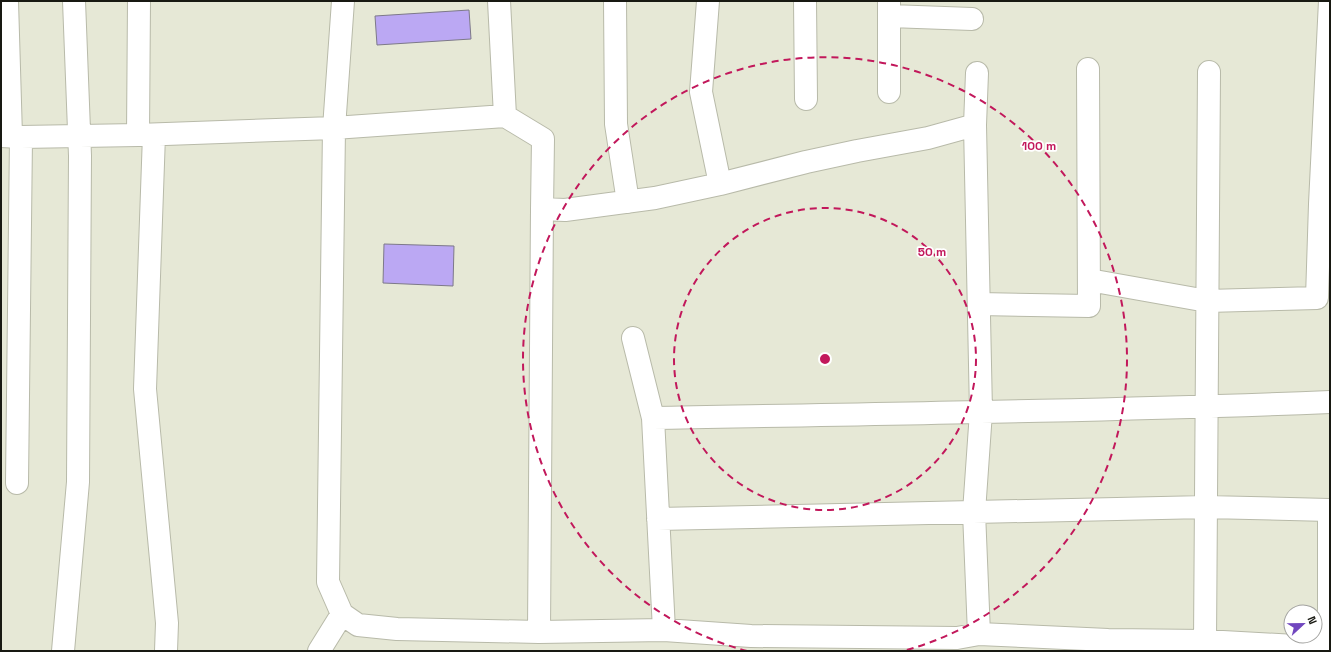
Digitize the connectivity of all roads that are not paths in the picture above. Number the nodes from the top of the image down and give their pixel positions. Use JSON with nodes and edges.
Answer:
{"nodes":[{"id":1,"x":7,"y":1,"type":"edge"},
{"id":2,"x":74,"y":1,"type":"edge"},
{"id":3,"x":139,"y":1,"type":"edge"},
{"id":4,"x":343,"y":1,"type":"edge"},
{"id":5,"x":499,"y":1,"type":"edge"},
{"id":6,"x":615,"y":1,"type":"edge"},
{"id":7,"x":708,"y":1,"type":"edge"},
{"id":8,"x":805,"y":1,"type":"edge"},
{"id":9,"x":1330,"y":1,"type":"edge"},
{"id":10,"x":890,"y":8,"type":"edge"},
{"id":11,"x":972,"y":19,"type":"dead end"},
{"id":12,"x":1088,"y":69,"type":"dead end"},
{"id":13,"x":1209,"y":72,"type":"dead end"},
{"id":14,"x":977,"y":73,"type":"dead end"},
{"id":15,"x":890,"y":92,"type":"dead end"},
{"id":16,"x":806,"y":99,"type":"dead end"},
{"id":17,"x":505,"y":116,"type":"junction"},
{"id":18,"x":975,"y":125,"type":"junction"},
{"id":19,"x":334,"y":128,"type":"junction"},
{"id":20,"x":146,"y":135,"type":"junction"},
{"id":21,"x":11,"y":136,"type":"edge"},
{"id":22,"x":79,"y":136,"type":"junction"},
{"id":23,"x":720,"y":184,"type":"junction"},
{"id":24,"x":628,"y":202,"type":"junction"},
{"id":25,"x":542,"y":209,"type":"junction"},
{"id":26,"x":1089,"y":280,"type":"junction"},
{"id":27,"x":1207,"y":301,"type":"junction"},
{"id":28,"x":979,"y":304,"type":"junction"},
{"id":29,"x":633,"y":338,"type":"dead end"},
{"id":30,"x":1330,"y":402,"type":"edge"},
{"id":31,"x":1206,"y":407,"type":"junction"},
{"id":32,"x":981,"y":412,"type":"junction"},
{"id":33,"x":653,"y":418,"type":"junction"},
{"id":34,"x":17,"y":483,"type":"dead end"},
{"id":35,"x":1206,"y":507,"type":"junction"},
{"id":36,"x":1329,"y":510,"type":"edge"},
{"id":37,"x":974,"y":512,"type":"junction"},
{"id":38,"x":658,"y":519,"type":"junction"},
{"id":39,"x":342,"y":614,"type":"junction"},
{"id":40,"x":664,"y":630,"type":"junction"},
{"id":41,"x":539,"y":632,"type":"junction"},
{"id":42,"x":979,"y":634,"type":"junction"},
{"id":43,"x":1205,"y":641,"type":"junction"},
{"id":44,"x":751,"y":644,"type":"edge"},
{"id":45,"x":1108,"y":646,"type":"edge"},
{"id":46,"x":1328,"y":649,"type":"edge"},
{"id":47,"x":64,"y":651,"type":"edge"},
{"id":48,"x":166,"y":651,"type":"edge"},
{"id":49,"x":320,"y":651,"type":"edge"}],
"edges":[{"from":1,"to":21,"type":"street"},
{"from":2,"to":22,"type":"street"},
{"from":3,"to":20,"type":"street"},
{"from":4,"to":19,"type":"street"},
{"from":5,"to":17,"type":"street"},
{"from":6,"to":24,"type":"street"},
{"from":7,"to":23,"type":"street"},
{"from":8,"to":16,"type":"street"},
{"from":9,"to":27,"type":"street"},
{"from":10,"to":11,"type":"street"},
{"from":10,"to":15,"type":"street"},
{"from":12,"to":26,"type":"street"},
{"from":13,"to":27,"type":"street"},
{"from":14,"to":18,"type":"street"},
{"from":17,"to":19,"type":"street"},
{"from":17,"to":25,"type":"street"},
{"from":18,"to":23,"type":"street"},
{"from":18,"to":28,"type":"street"},
{"from":19,"to":20,"type":"street"},
{"from":19,"to":39,"type":"street"},
{"from":20,"to":22,"type":"street"},
{"from":20,"to":48,"type":"street"},
{"from":21,"to":22,"type":"street"},
{"from":21,"to":34,"type":"street"},
{"from":22,"to":47,"type":"street"},
{"from":23,"to":24,"type":"street"},
{"from":24,"to":25,"type":"street"},
{"from":25,"to":41,"type":"street"},
{"from":26,"to":27,"type":"street"},
{"from":26,"to":28,"type":"street"},
{"from":27,"to":31,"type":"street"},
{"from":28,"to":32,"type":"street"},
{"from":29,"to":33,"type":"street"},
{"from":30,"to":31,"type":"street"},
{"from":31,"to":32,"type":"street"},
{"from":31,"to":35,"type":"street"},
{"from":32,"to":33,"type":"street"},
{"from":32,"to":37,"type":"street"},
{"from":33,"to":38,"type":"street"},
{"from":35,"to":36,"type":"street"},
{"from":35,"to":37,"type":"street"},
{"from":35,"to":43,"type":"street"},
{"from":36,"to":46,"type":"street"},
{"from":37,"to":38,"type":"street"},
{"from":37,"to":42,"type":"street"},
{"from":38,"to":40,"type":"street"},
{"from":39,"to":41,"type":"street"},
{"from":39,"to":49,"type":"street"},
{"from":40,"to":41,"type":"street"},
{"from":40,"to":44,"type":"street"},
{"from":42,"to":44,"type":"street"},
{"from":42,"to":45,"type":"street"},
{"from":43,"to":45,"type":"street"},
{"from":43,"to":46,"type":"street"}]}
